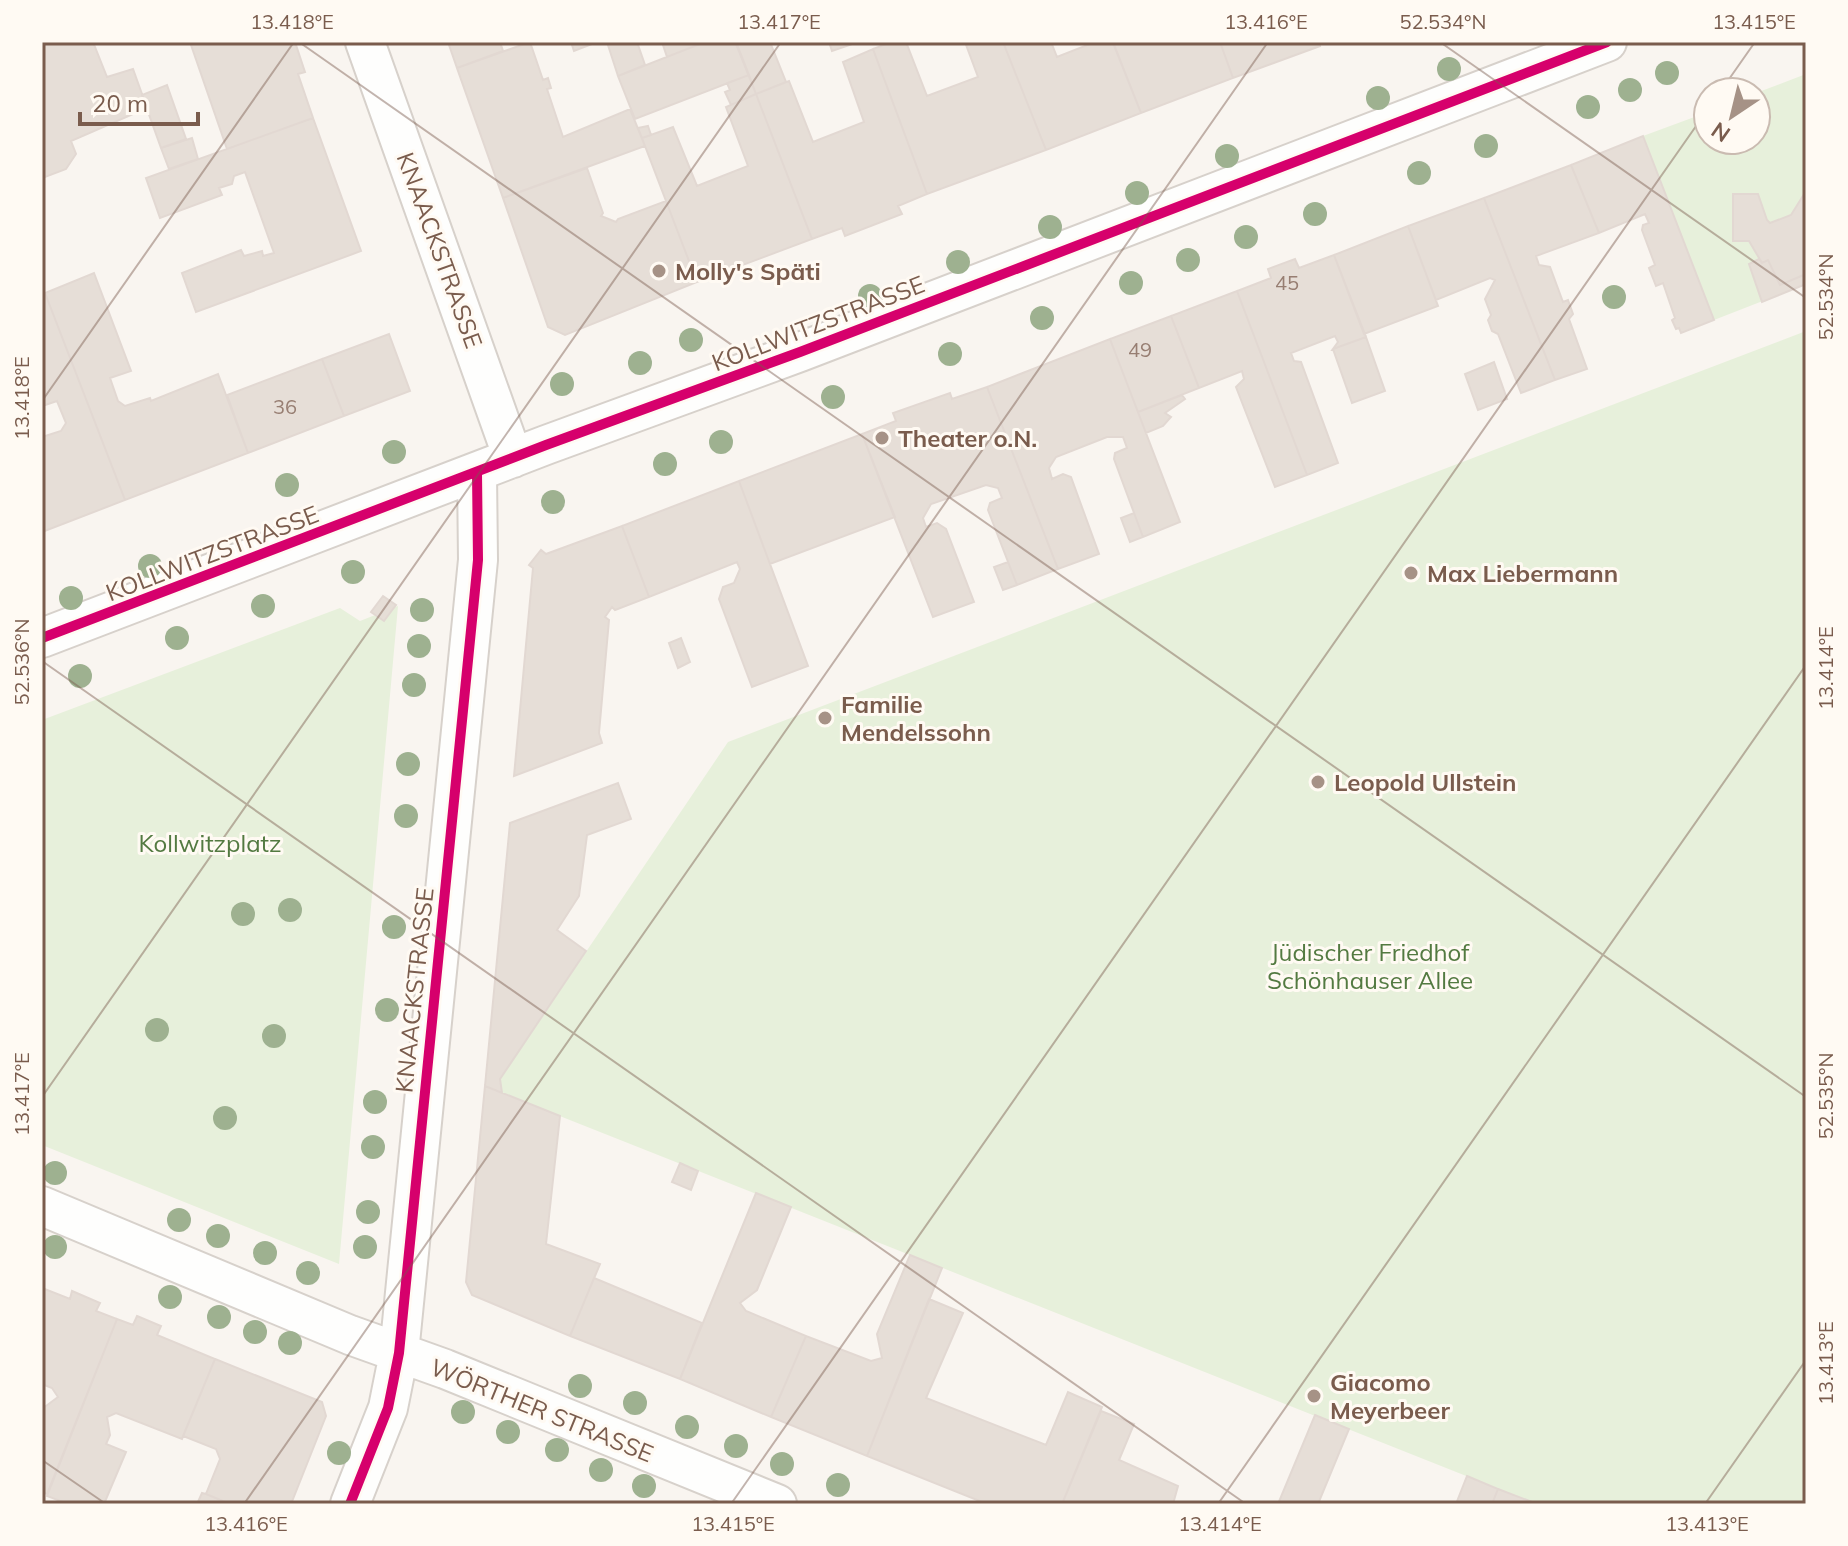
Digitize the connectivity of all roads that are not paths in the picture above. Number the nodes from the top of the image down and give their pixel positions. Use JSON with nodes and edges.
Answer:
{"nodes":[{"id":1,"x":365,"y":42,"type":"edge"},
{"id":2,"x":1607,"y":42,"type":"edge"},
{"id":3,"x":513,"y":458,"type":"junction"},
{"id":4,"x":477,"y":473,"type":"junction"},
{"id":5,"x":42,"y":638,"type":"edge"},
{"id":6,"x":42,"y":1206,"type":"edge"},
{"id":7,"x":399,"y":1353,"type":"junction"},
{"id":8,"x":350,"y":1504,"type":"edge"},
{"id":9,"x":777,"y":1504,"type":"edge"}],
"edges":[{"from":1,"to":3,"type":"street","name":"KNAACKSTRASSE"},
{"from":2,"to":3,"type":"street","name":"KOLLWITZSTRASSE"},
{"from":3,"to":4,"type":"street","name":"KOLLWITZSTRASSE"},
{"from":4,"to":5,"type":"street","name":"KOLLWITZSTRASSE"},
{"from":4,"to":7,"type":"street","name":"KNAACKSTRASSE"},
{"from":6,"to":7,"type":"street","name":"WÖRTHER STRASSE"},
{"from":7,"to":8,"type":"street","name":"KNAACKSTRASSE"},
{"from":7,"to":9,"type":"street","name":"WÖRTHER STRASSE"}]}
